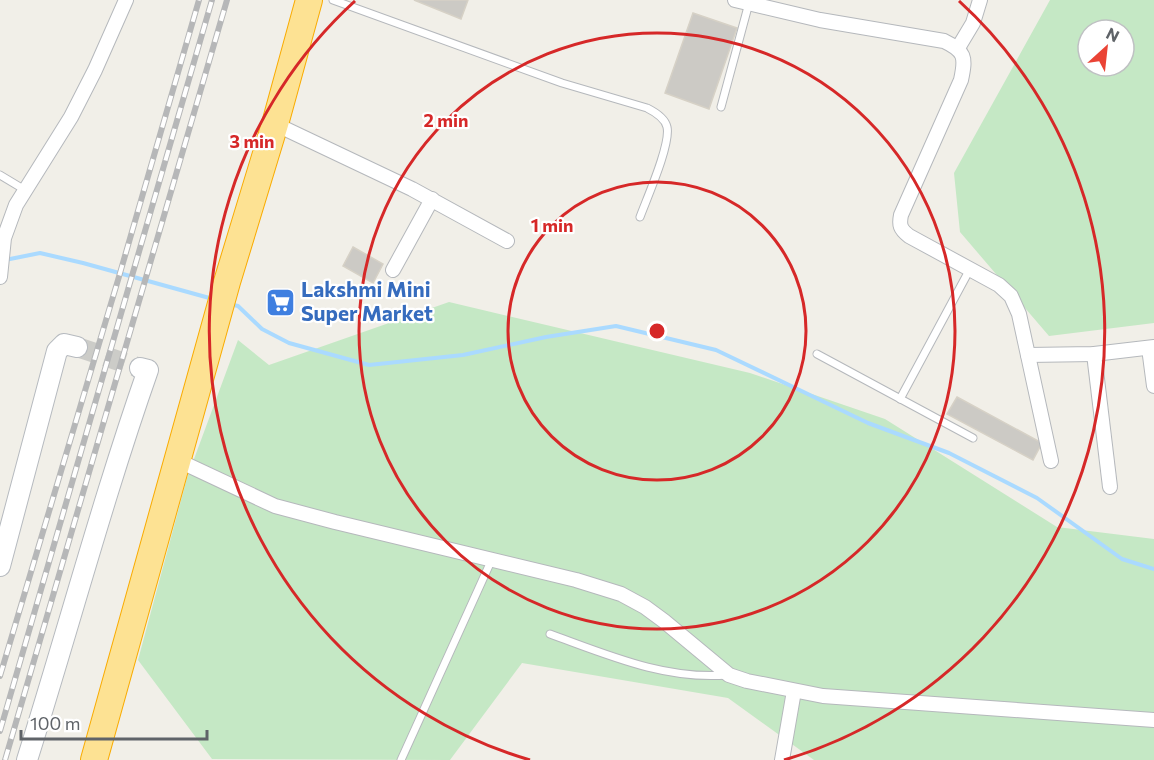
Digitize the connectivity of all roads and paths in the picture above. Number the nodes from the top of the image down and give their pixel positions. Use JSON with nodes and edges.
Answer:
{"nodes":[{"id":1,"x":126,"y":0,"type":"edge"},
{"id":2,"x":309,"y":0,"type":"edge"},
{"id":3,"x":333,"y":0,"type":"edge"},
{"id":4,"x":980,"y":0,"type":"edge"},
{"id":5,"x":742,"y":2,"type":"edge"},
{"id":6,"x":958,"y":48,"type":"junction"},
{"id":7,"x":721,"y":107,"type":"dead end"},
{"id":8,"x":275,"y":124,"type":"junction"},
{"id":9,"x":0,"y":175,"type":"edge"},
{"id":10,"x":25,"y":190,"type":"junction"},
{"id":11,"x":432,"y":200,"type":"junction"},
{"id":12,"x":640,"y":217,"type":"dead end"},
{"id":13,"x":507,"y":241,"type":"dead end"},
{"id":14,"x":2,"y":243,"type":"edge"},
{"id":15,"x":970,"y":269,"type":"junction"},
{"id":16,"x":1,"y":270,"type":"edge"},
{"id":17,"x":393,"y":270,"type":"dead end"},
{"id":18,"x":0,"y":277,"type":"edge"},
{"id":19,"x":77,"y":347,"type":"tunnel mouth"},
{"id":20,"x":1151,"y":347,"type":"edge"},
{"id":21,"x":817,"y":354,"type":"dead end"},
{"id":22,"x":1028,"y":354,"type":"junction"},
{"id":23,"x":1094,"y":354,"type":"junction"},
{"id":24,"x":140,"y":368,"type":"dead end"},
{"id":25,"x":1154,"y":386,"type":"edge"},
{"id":26,"x":900,"y":399,"type":"junction"},
{"id":27,"x":973,"y":438,"type":"dead end"},
{"id":28,"x":177,"y":460,"type":"junction"},
{"id":29,"x":1051,"y":461,"type":"dead end"},
{"id":30,"x":1110,"y":487,"type":"dead end"},
{"id":31,"x":492,"y":559,"type":"junction"},
{"id":32,"x":0,"y":566,"type":"edge"},
{"id":33,"x":550,"y":634,"type":"dead end"},
{"id":34,"x":729,"y":675,"type":"junction"},
{"id":35,"x":795,"y":692,"type":"junction"},
{"id":36,"x":1154,"y":720,"type":"edge"},
{"id":37,"x":27,"y":760,"type":"edge"},
{"id":38,"x":94,"y":760,"type":"edge"},
{"id":39,"x":401,"y":760,"type":"edge"},
{"id":40,"x":782,"y":760,"type":"edge"}],
"edges":[{"from":1,"to":10,"type":"street"},
{"from":2,"to":8,"type":"highway"},
{"from":3,"to":12,"type":"lane"},
{"from":4,"to":6,"type":"street"},
{"from":5,"to":6,"type":"street"},
{"from":5,"to":7,"type":"lane"},
{"from":6,"to":15,"type":"street"},
{"from":8,"to":11,"type":"street"},
{"from":8,"to":28,"type":"highway"},
{"from":9,"to":10,"type":"lane"},
{"from":10,"to":14,"type":"street"},
{"from":11,"to":13,"type":"street"},
{"from":11,"to":17,"type":"street"},
{"from":14,"to":16,"type":"street"},
{"from":15,"to":22,"type":"street"},
{"from":15,"to":26,"type":"lane"},
{"from":16,"to":18,"type":"street"},
{"from":19,"to":32,"type":"street"},
{"from":20,"to":23,"type":"street"},
{"from":20,"to":25,"type":"street"},
{"from":21,"to":26,"type":"lane"},
{"from":22,"to":23,"type":"street"},
{"from":22,"to":29,"type":"street"},
{"from":23,"to":30,"type":"street"},
{"from":24,"to":37,"type":"street"},
{"from":26,"to":27,"type":"lane"},
{"from":28,"to":31,"type":"street"},
{"from":28,"to":38,"type":"highway"},
{"from":31,"to":34,"type":"street"},
{"from":31,"to":39,"type":"lane"},
{"from":33,"to":34,"type":"lane"},
{"from":34,"to":35,"type":"street"},
{"from":35,"to":36,"type":"street"},
{"from":35,"to":40,"type":"street"}]}
